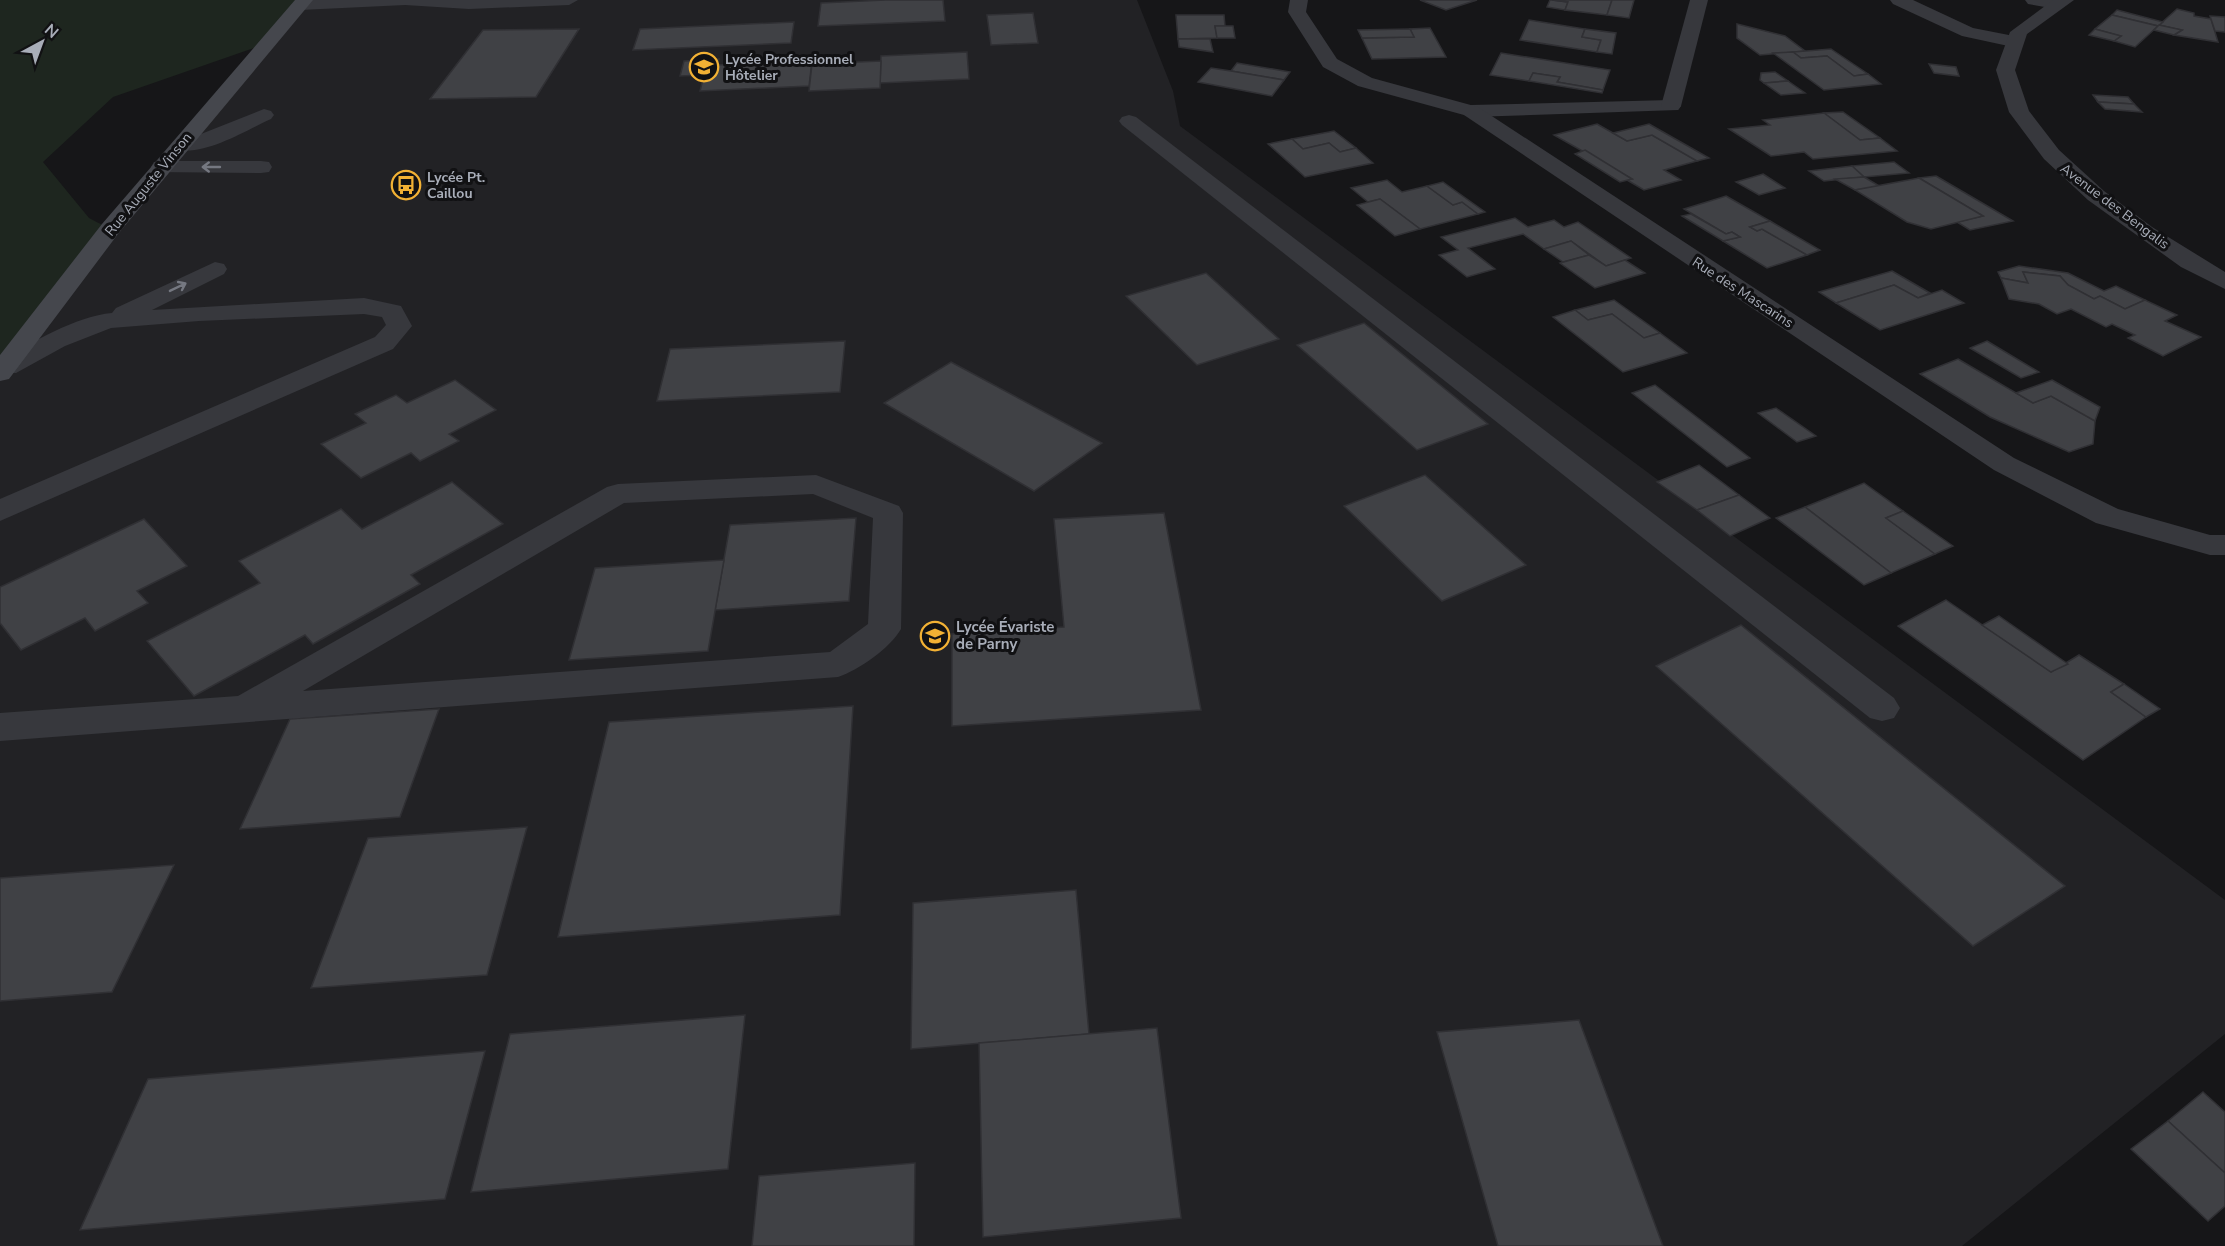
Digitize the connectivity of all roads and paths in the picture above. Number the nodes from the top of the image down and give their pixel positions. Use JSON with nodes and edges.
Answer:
{"nodes":[{"id":1,"x":569,"y":0,"type":"edge"},
{"id":2,"x":1299,"y":0,"type":"edge"},
{"id":3,"x":1699,"y":0,"type":"edge"},
{"id":4,"x":1899,"y":0,"type":"edge"},
{"id":5,"x":2034,"y":0,"type":"edge"},
{"id":6,"x":302,"y":2,"type":"edge"},
{"id":7,"x":2061,"y":2,"type":"edge"},
{"id":8,"x":2013,"y":41,"type":"junction"},
{"id":9,"x":1470,"y":111,"type":"junction"},
{"id":10,"x":264,"y":115,"type":"dead end"},
{"id":11,"x":1129,"y":121,"type":"dead end"},
{"id":12,"x":181,"y":145,"type":"junction"},
{"id":13,"x":261,"y":166,"type":"dead end"},
{"id":14,"x":162,"y":167,"type":"junction"},
{"id":15,"x":215,"y":269,"type":"dead end"},
{"id":16,"x":2225,"y":282,"type":"edge"},
{"id":17,"x":107,"y":321,"type":"junction"},
{"id":18,"x":3,"y":370,"type":"edge"},
{"id":19,"x":0,"y":511,"type":"edge"},
{"id":20,"x":2225,"y":545,"type":"edge"},
{"id":21,"x":247,"y":707,"type":"junction"},
{"id":22,"x":1882,"y":708,"type":"dead end"},
{"id":23,"x":0,"y":727,"type":"edge"}],
"edges":[{"from":1,"to":6,"type":"street"},
{"from":2,"to":9,"type":"street","name":"Rue des Mascarins"},
{"from":3,"to":9,"type":"street"},
{"from":4,"to":8,"type":"street"},
{"from":5,"to":7,"type":"street"},
{"from":6,"to":12,"type":"main road","name":"Rue Auguste Vinson"},
{"from":7,"to":8,"type":"street","name":"Avenue des Bengalis"},
{"from":8,"to":16,"type":"street","name":"Avenue des Bengalis"},
{"from":9,"to":20,"type":"street","name":"Rue des Mascarins"},
{"from":10,"to":12,"type":"street"},
{"from":11,"to":22,"type":"street"},
{"from":12,"to":14,"type":"main road","name":"Rue Auguste Vinson"},
{"from":13,"to":14,"type":"street","one_way":true},
{"from":14,"to":18,"type":"main road","name":"Rue Auguste Vinson"},
{"from":17,"to":15,"type":"street","one_way":true},
{"from":17,"to":18,"type":"street"},
{"from":17,"to":19,"type":"street"},
{"from":21,"to":21,"type":"street"},
{"from":21,"to":23,"type":"street"}]}
